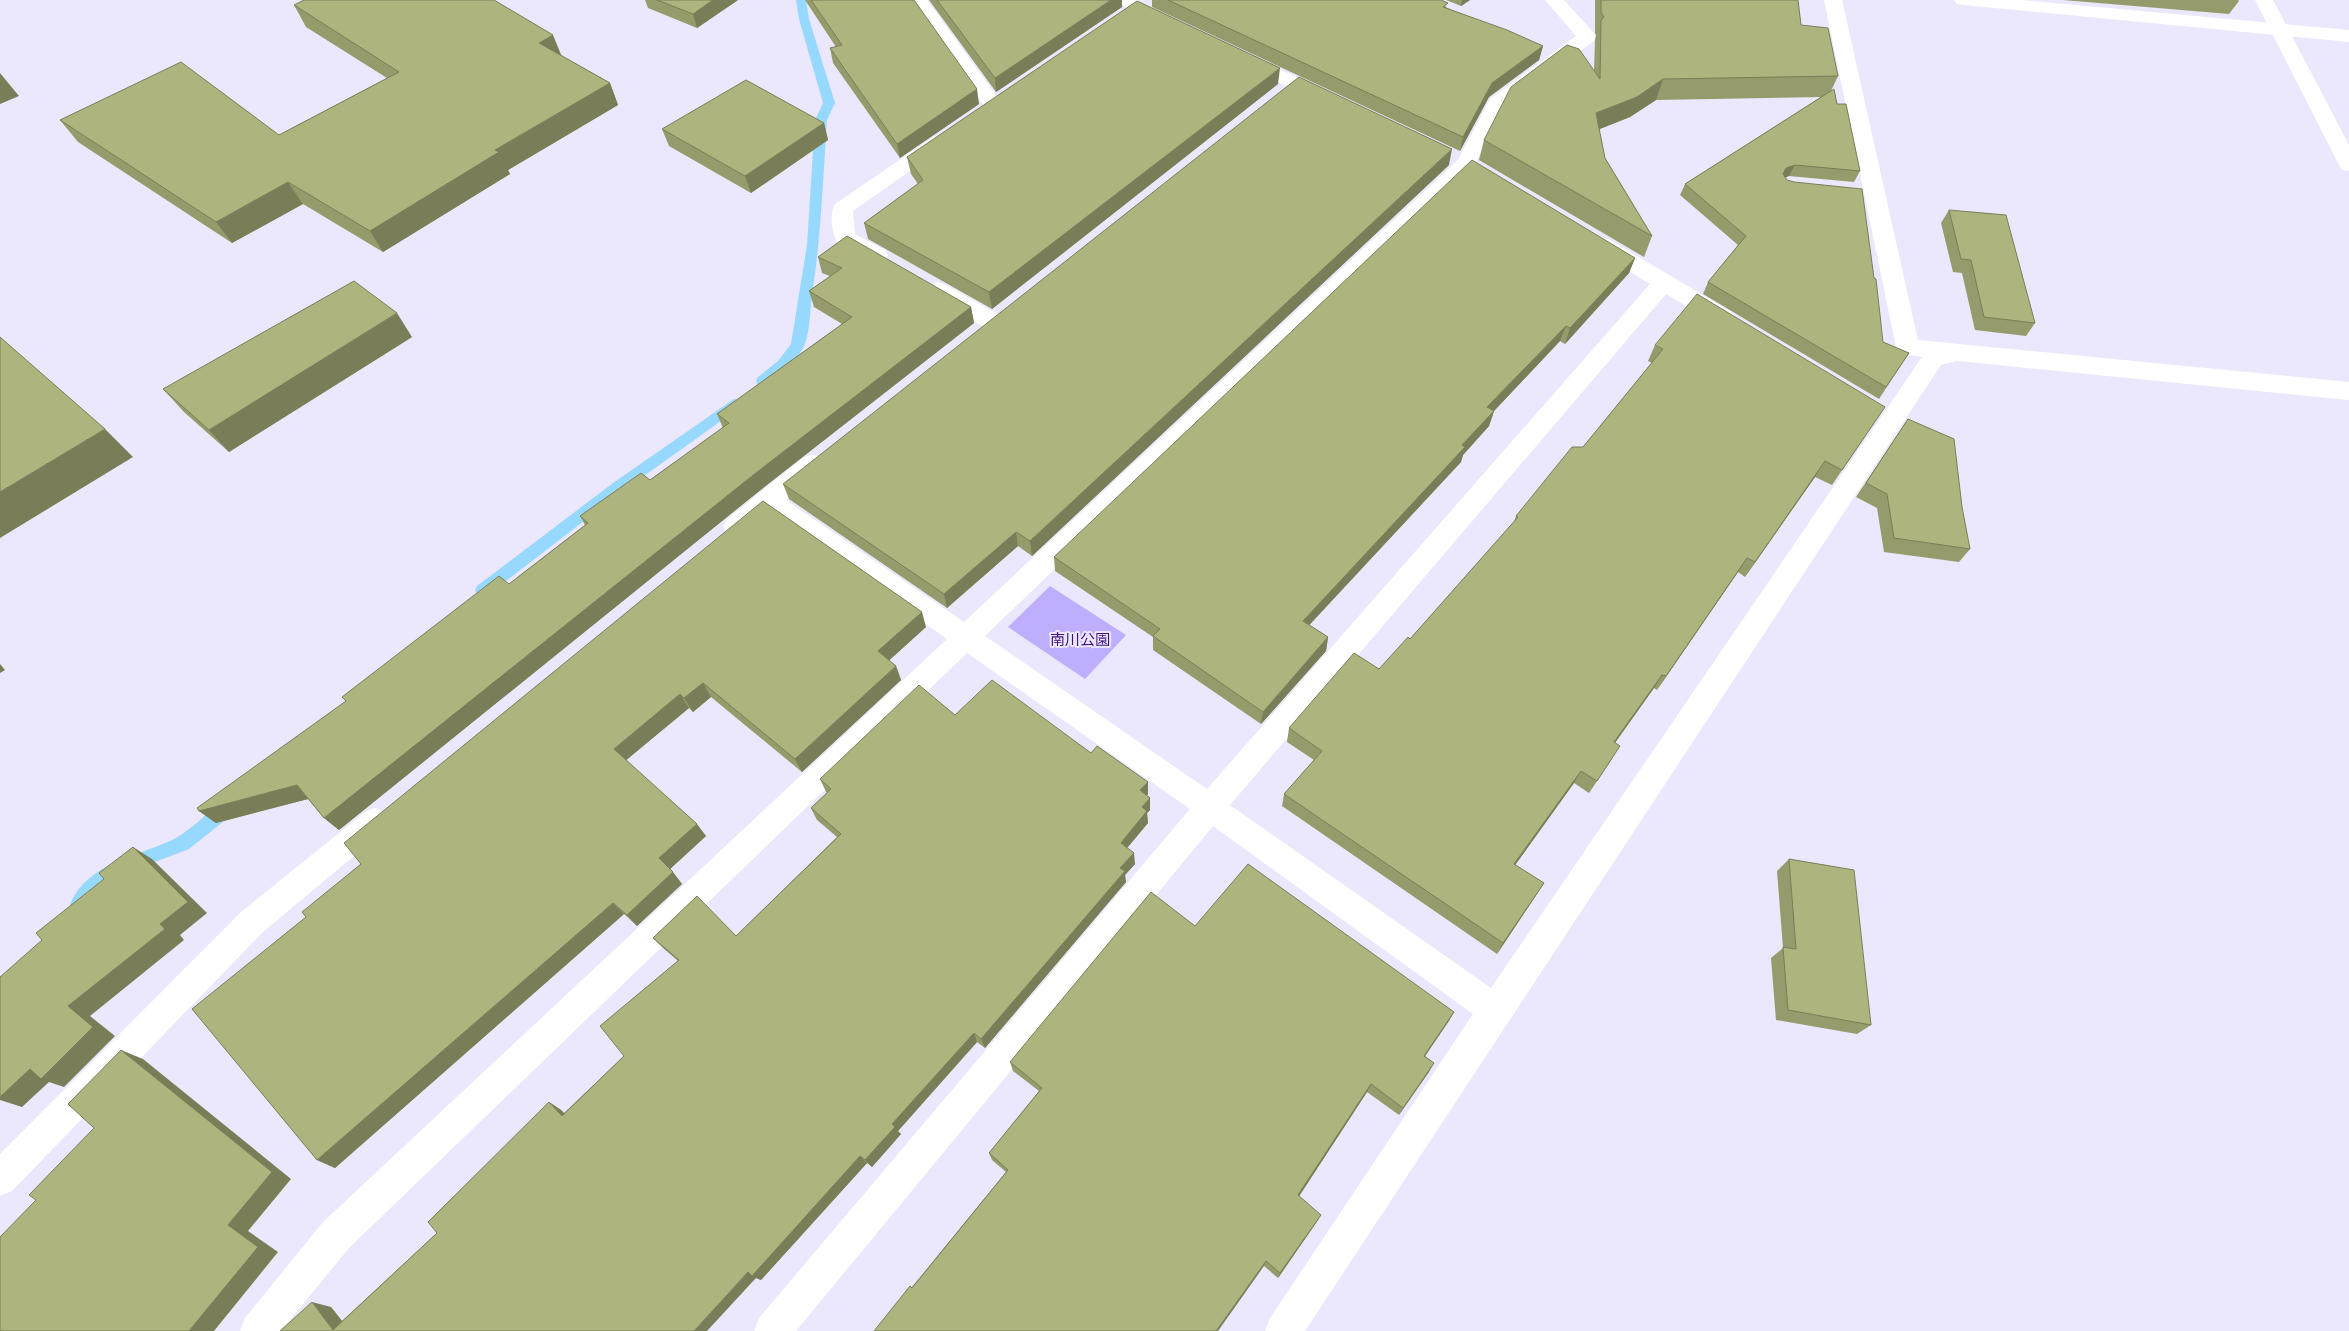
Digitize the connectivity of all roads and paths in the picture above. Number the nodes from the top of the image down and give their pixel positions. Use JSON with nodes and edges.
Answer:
{"nodes":[{"id":1,"x":918,"y":0,"type":"edge"},
{"id":2,"x":1554,"y":0,"type":"edge"},
{"id":3,"x":1833,"y":0,"type":"edge"},
{"id":4,"x":1963,"y":0,"type":"edge"},
{"id":5,"x":2264,"y":0,"type":"edge"},
{"id":6,"x":2022,"y":3,"type":"edge"},
{"id":7,"x":1133,"y":7,"type":"edge"},
{"id":8,"x":1180,"y":29,"type":"edge"},
{"id":9,"x":2279,"y":29,"type":"junction"},
{"id":10,"x":2349,"y":36,"type":"edge"},
{"id":11,"x":1224,"y":50,"type":"edge"},
{"id":12,"x":1295,"y":83,"type":"junction"},
{"id":13,"x":1272,"y":102,"type":"edge"},
{"id":14,"x":993,"y":105,"type":"edge"},
{"id":15,"x":1349,"y":108,"type":"edge"},
{"id":16,"x":953,"y":132,"type":"edge"},
{"id":17,"x":2349,"y":165,"type":"edge"},
{"id":18,"x":1581,"y":232,"type":"edge"},
{"id":19,"x":894,"y":265,"type":"edge"},
{"id":20,"x":919,"y":279,"type":"edge"},
{"id":21,"x":1664,"y":282,"type":"junction"},
{"id":22,"x":1740,"y":328,"type":"edge"},
{"id":23,"x":970,"y":340,"type":"edge"},
{"id":24,"x":1957,"y":353,"type":"junction"},
{"id":25,"x":2349,"y":391,"type":"edge"},
{"id":26,"x":830,"y":451,"type":"edge"},
{"id":27,"x":768,"y":500,"type":"junction"},
{"id":28,"x":714,"y":544,"type":"edge"},
{"id":29,"x":965,"y":636,"type":"junction"},
{"id":30,"x":1210,"y":807,"type":"junction"},
{"id":31,"x":391,"y":808,"type":"edge"},
{"id":32,"x":1495,"y":1010,"type":"junction"},
{"id":33,"x":0,"y":1179,"type":"edge"},
{"id":34,"x":258,"y":1331,"type":"edge"},
{"id":35,"x":772,"y":1331,"type":"edge"},
{"id":36,"x":1283,"y":1331,"type":"edge"}],
"edges":[{"from":1,"to":14,"type":"street"},
{"from":2,"to":29,"type":"street"},
{"from":3,"to":24,"type":"street"},
{"from":4,"to":6,"type":"street"},
{"from":5,"to":9,"type":"street"},
{"from":6,"to":9,"type":"street"},
{"from":7,"to":8,"type":"street"},
{"from":9,"to":10,"type":"street"},
{"from":9,"to":17,"type":"street"},
{"from":11,"to":12,"type":"street"},
{"from":12,"to":13,"type":"street"},
{"from":12,"to":15,"type":"street"},
{"from":16,"to":19,"type":"street"},
{"from":18,"to":21,"type":"street"},
{"from":20,"to":23,"type":"street"},
{"from":21,"to":22,"type":"street"},
{"from":21,"to":30,"type":"street"},
{"from":24,"to":25,"type":"street"},
{"from":24,"to":32,"type":"street"},
{"from":26,"to":27,"type":"street"},
{"from":27,"to":28,"type":"street"},
{"from":27,"to":29,"type":"street"},
{"from":29,"to":30,"type":"street"},
{"from":29,"to":34,"type":"street"},
{"from":30,"to":32,"type":"street"},
{"from":30,"to":35,"type":"street"},
{"from":31,"to":33,"type":"street"},
{"from":32,"to":36,"type":"street"}]}
